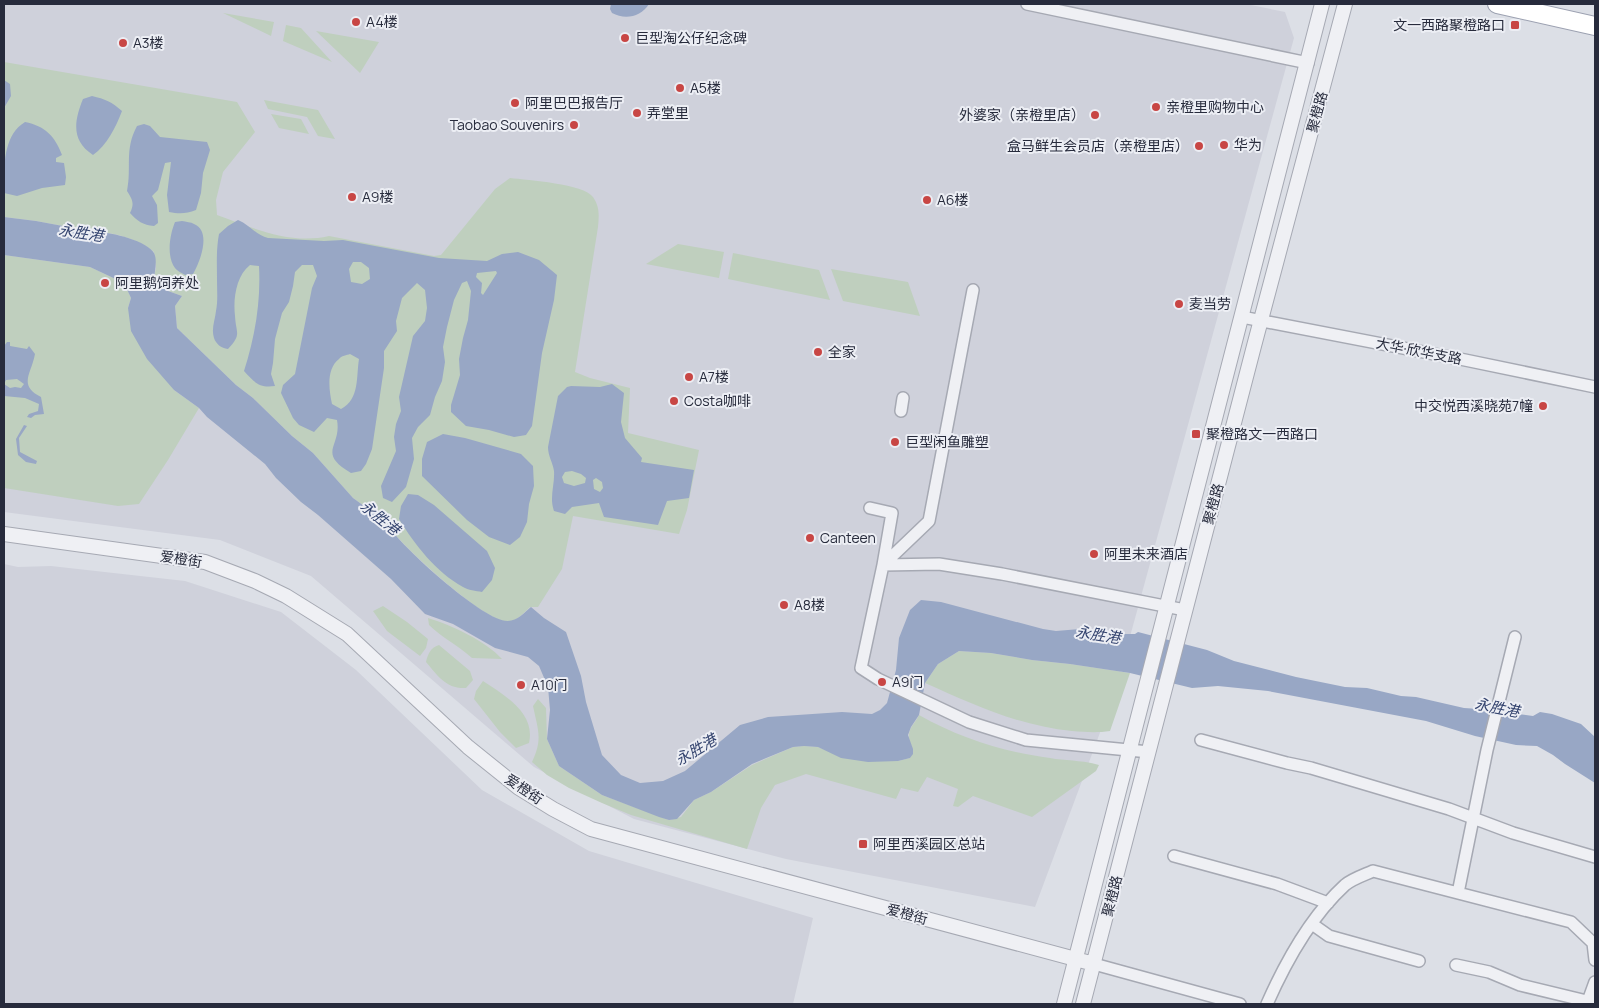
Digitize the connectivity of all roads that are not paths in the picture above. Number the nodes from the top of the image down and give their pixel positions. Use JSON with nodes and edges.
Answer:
{"nodes":[{"id":1,"x":1027,"y":4,"type":"edge"},
{"id":2,"x":1322,"y":4,"type":"edge"},
{"id":3,"x":1344,"y":4,"type":"edge"},
{"id":4,"x":1497,"y":4,"type":"edge"},
{"id":5,"x":1595,"y":26,"type":"edge"},
{"id":6,"x":1308,"y":63,"type":"junction"},
{"id":7,"x":973,"y":290,"type":"dead end"},
{"id":8,"x":1242,"y":317,"type":"junction"},
{"id":9,"x":1261,"y":320,"type":"junction"},
{"id":10,"x":1595,"y":387,"type":"edge"},
{"id":11,"x":903,"y":398,"type":"dead end"},
{"id":12,"x":901,"y":411,"type":"dead end"},
{"id":13,"x":870,"y":508,"type":"dead end"},
{"id":14,"x":4,"y":534,"type":"edge"},
{"id":15,"x":883,"y":564,"type":"junction"},
{"id":16,"x":1166,"y":606,"type":"junction"},
{"id":17,"x":1186,"y":610,"type":"junction"},
{"id":18,"x":1514,"y":637,"type":"dead end"},
{"id":19,"x":1201,"y":740,"type":"dead end"},
{"id":20,"x":1129,"y":750,"type":"junction"},
{"id":21,"x":1149,"y":752,"type":"junction"},
{"id":22,"x":1473,"y":818,"type":"junction"},
{"id":23,"x":1174,"y":856,"type":"dead end"},
{"id":24,"x":1595,"y":857,"type":"edge"},
{"id":25,"x":1458,"y":893,"type":"junction"},
{"id":26,"x":1328,"y":903,"type":"junction"},
{"id":27,"x":1312,"y":924,"type":"junction"},
{"id":28,"x":1075,"y":959,"type":"junction"},
{"id":29,"x":1595,"y":960,"type":"edge"},
{"id":30,"x":1419,"y":962,"type":"dead end"},
{"id":31,"x":1094,"y":964,"type":"junction"},
{"id":32,"x":1456,"y":965,"type":"dead end"},
{"id":33,"x":1595,"y":982,"type":"edge"},
{"id":34,"x":1590,"y":1003,"type":"edge"},
{"id":35,"x":1064,"y":1004,"type":"edge"},
{"id":36,"x":1083,"y":1004,"type":"edge"},
{"id":37,"x":1240,"y":1004,"type":"edge"},
{"id":38,"x":1267,"y":1004,"type":"edge"}],
"edges":[{"from":1,"to":6,"type":"street"},
{"from":2,"to":6,"type":"street","name":"聚橙路"},
{"from":3,"to":9,"type":"street","name":"聚橙路"},
{"from":4,"to":5,"type":"main road"},
{"from":6,"to":8,"type":"street","name":"聚橙路"},
{"from":7,"to":15,"type":"street"},
{"from":8,"to":9,"type":"street","name":"大华·欣华支路"},
{"from":8,"to":16,"type":"street","name":"聚橙路"},
{"from":9,"to":10,"type":"street","name":"大华·欣华支路"},
{"from":9,"to":17,"type":"street","name":"聚橙路"},
{"from":11,"to":12,"type":"street"},
{"from":13,"to":15,"type":"street"},
{"from":14,"to":28,"type":"street","name":"爱橙街"},
{"from":15,"to":16,"type":"street"},
{"from":15,"to":20,"type":"street"},
{"from":16,"to":17,"type":"street"},
{"from":16,"to":20,"type":"street","name":"聚橙路"},
{"from":17,"to":21,"type":"street","name":"聚橙路"},
{"from":18,"to":22,"type":"street"},
{"from":19,"to":22,"type":"street"},
{"from":20,"to":21,"type":"street"},
{"from":20,"to":28,"type":"street","name":"聚橙路"},
{"from":21,"to":31,"type":"street","name":"聚橙路"},
{"from":22,"to":24,"type":"street"},
{"from":22,"to":25,"type":"street"},
{"from":23,"to":26,"type":"street"},
{"from":25,"to":26,"type":"street"},
{"from":25,"to":29,"type":"street"},
{"from":26,"to":27,"type":"street"},
{"from":27,"to":30,"type":"street"},
{"from":27,"to":38,"type":"street"},
{"from":28,"to":31,"type":"street","name":"爱橙街"},
{"from":28,"to":35,"type":"street","name":"聚橙路"},
{"from":31,"to":36,"type":"street","name":"聚橙路"},
{"from":31,"to":37,"type":"street"},
{"from":32,"to":34,"type":"street"},
{"from":33,"to":34,"type":"street"}]}
